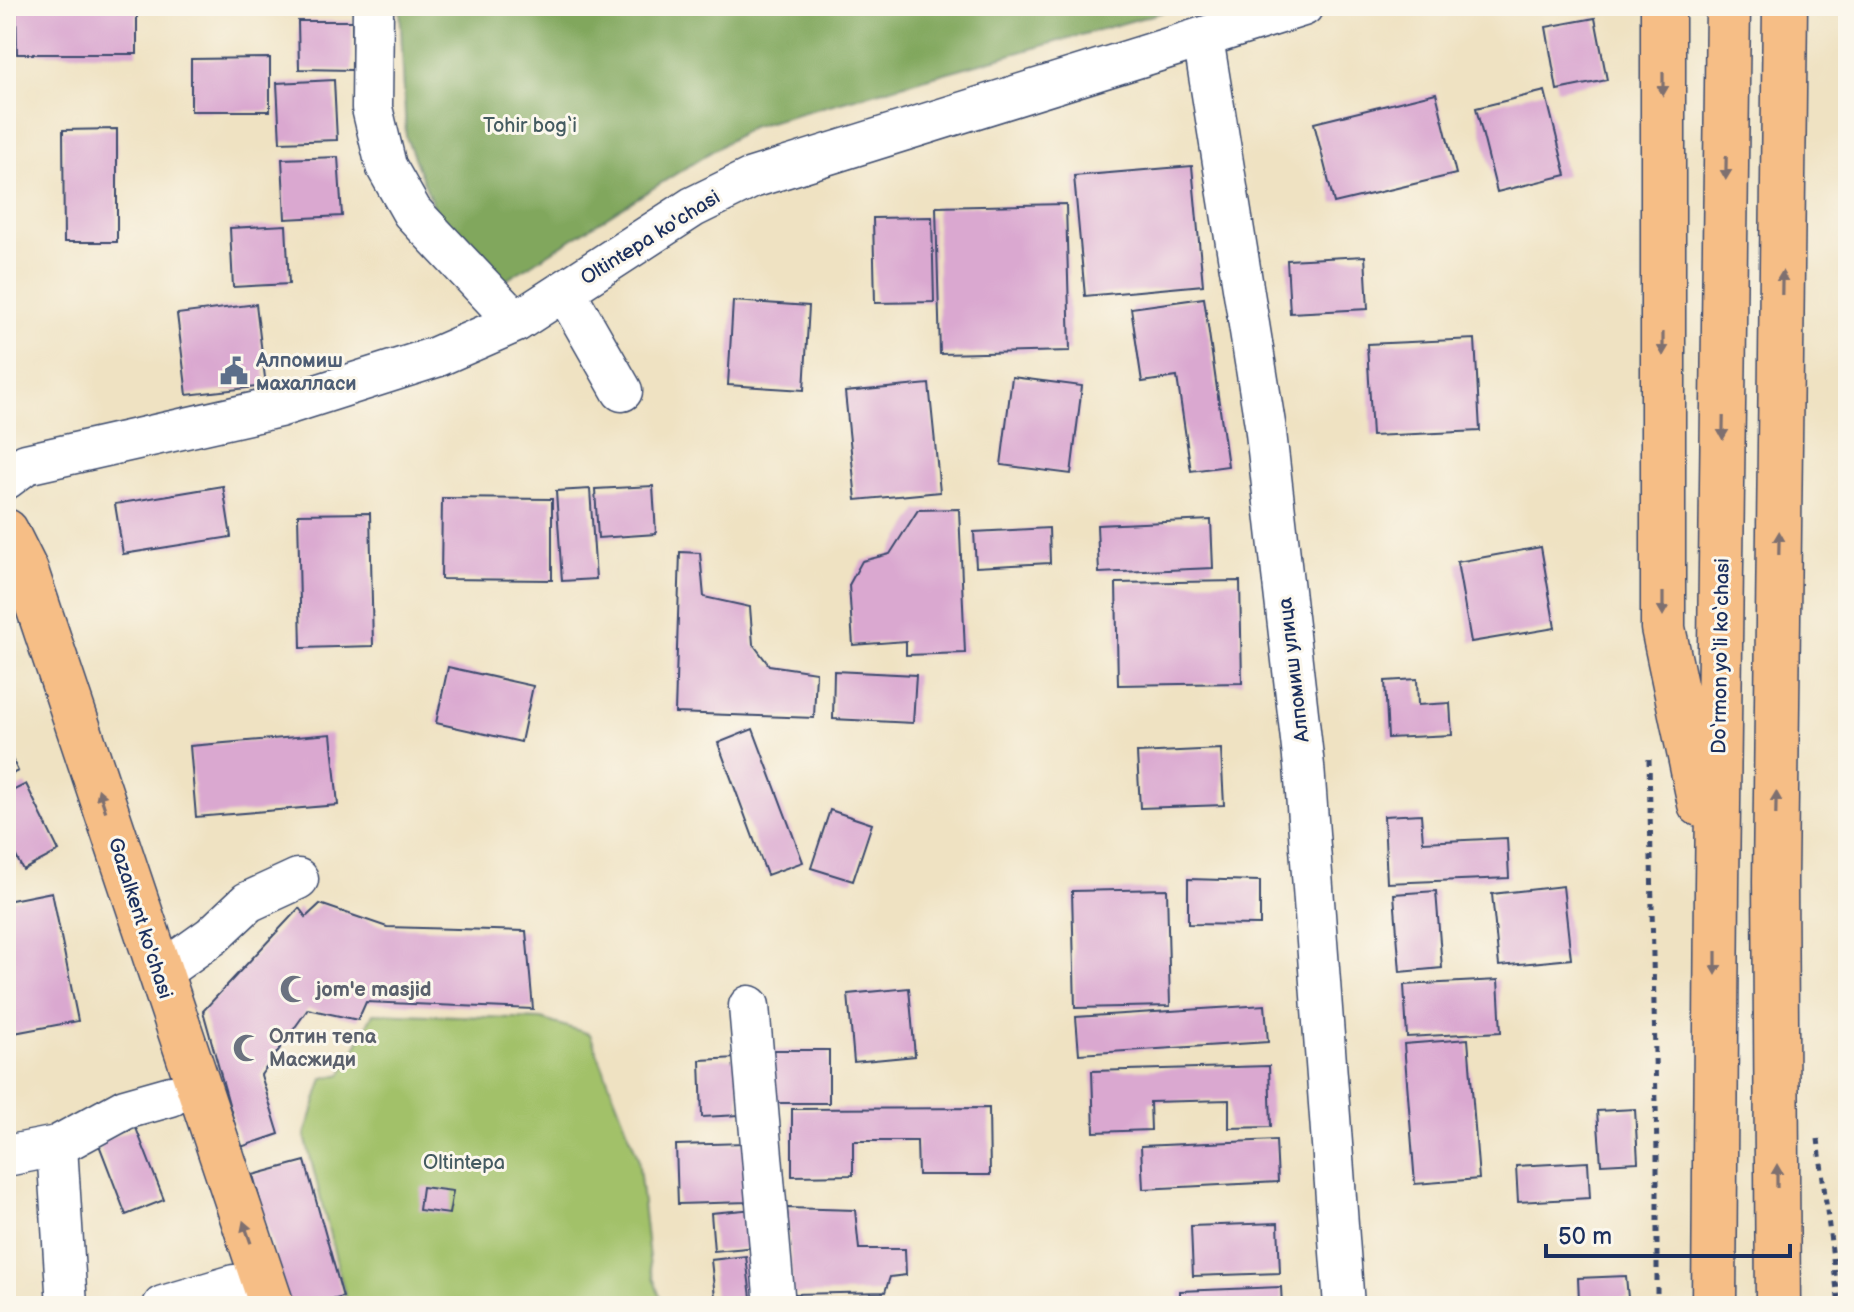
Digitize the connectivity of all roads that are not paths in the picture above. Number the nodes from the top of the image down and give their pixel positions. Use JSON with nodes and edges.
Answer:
{"nodes":[{"id":1,"x":373,"y":6,"type":"edge"},
{"id":2,"x":1663,"y":6,"type":"edge"},
{"id":3,"x":1728,"y":6,"type":"edge"},
{"id":4,"x":1785,"y":6,"type":"edge"},
{"id":5,"x":1280,"y":10,"type":"edge"},
{"id":6,"x":1203,"y":38,"type":"junction"},
{"id":7,"x":574,"y":307,"type":"dead end"},
{"id":8,"x":516,"y":322,"type":"junction"},
{"id":9,"x":622,"y":391,"type":"dead end"},
{"id":10,"x":6,"y":479,"type":"edge"},
{"id":11,"x":6,"y":531,"type":"edge"},
{"id":12,"x":6,"y":608,"type":"edge"},
{"id":13,"x":298,"y":879,"type":"dead end"},
{"id":14,"x":1717,"y":885,"type":"junction"},
{"id":15,"x":160,"y":973,"type":"junction"},
{"id":16,"x":749,"y":1006,"type":"dead end"},
{"id":17,"x":184,"y":1092,"type":"junction"},
{"id":18,"x":57,"y":1146,"type":"junction"},
{"id":19,"x":6,"y":1156,"type":"edge"},
{"id":20,"x":238,"y":1296,"type":"edge"},
{"id":21,"x":67,"y":1306,"type":"edge"},
{"id":22,"x":163,"y":1306,"type":"edge"},
{"id":23,"x":272,"y":1306,"type":"edge"},
{"id":24,"x":775,"y":1306,"type":"edge"},
{"id":25,"x":1344,"y":1306,"type":"edge"},
{"id":26,"x":1714,"y":1306,"type":"edge"},
{"id":27,"x":1778,"y":1306,"type":"edge"}],
"edges":[{"from":1,"to":8,"type":"street"},
{"from":2,"to":14,"type":"main road","one_way":true},
{"from":3,"to":14,"type":"main road","name":"Do‘rmon yo‘li ko‘chasi","one_way":true},
{"from":27,"to":4,"type":"main road","one_way":true},
{"from":5,"to":6,"type":"street","name":"Oltintepa ko'chasi"},
{"from":6,"to":8,"type":"street","name":"Oltintepa ko'chasi"},
{"from":6,"to":25,"type":"street","name":"Алпомиш улица"},
{"from":7,"to":9,"type":"street"},
{"from":8,"to":10,"type":"street","name":"Oltintepa ko'chasi"},
{"from":15,"to":11,"type":"main road","name":"Gazalkent ko'chasi","one_way":true},
{"from":12,"to":17,"type":"main road","name":"Gazalkent ko'chasi"},
{"from":13,"to":15,"type":"street"},
{"from":14,"to":26,"type":"main road","name":"Do‘rmon yo‘li ko‘chasi","one_way":true},
{"from":15,"to":17,"type":"main road","name":"Gazalkent ko'chasi"},
{"from":16,"to":24,"type":"street"},
{"from":17,"to":18,"type":"street"},
{"from":17,"to":20,"type":"main road","name":"Gazalkent ko'chasi"},
{"from":23,"to":17,"type":"main road","name":"Gazalkent ko'chasi","one_way":true},
{"from":18,"to":19,"type":"street"},
{"from":18,"to":21,"type":"street"},
{"from":20,"to":22,"type":"street"}]}
